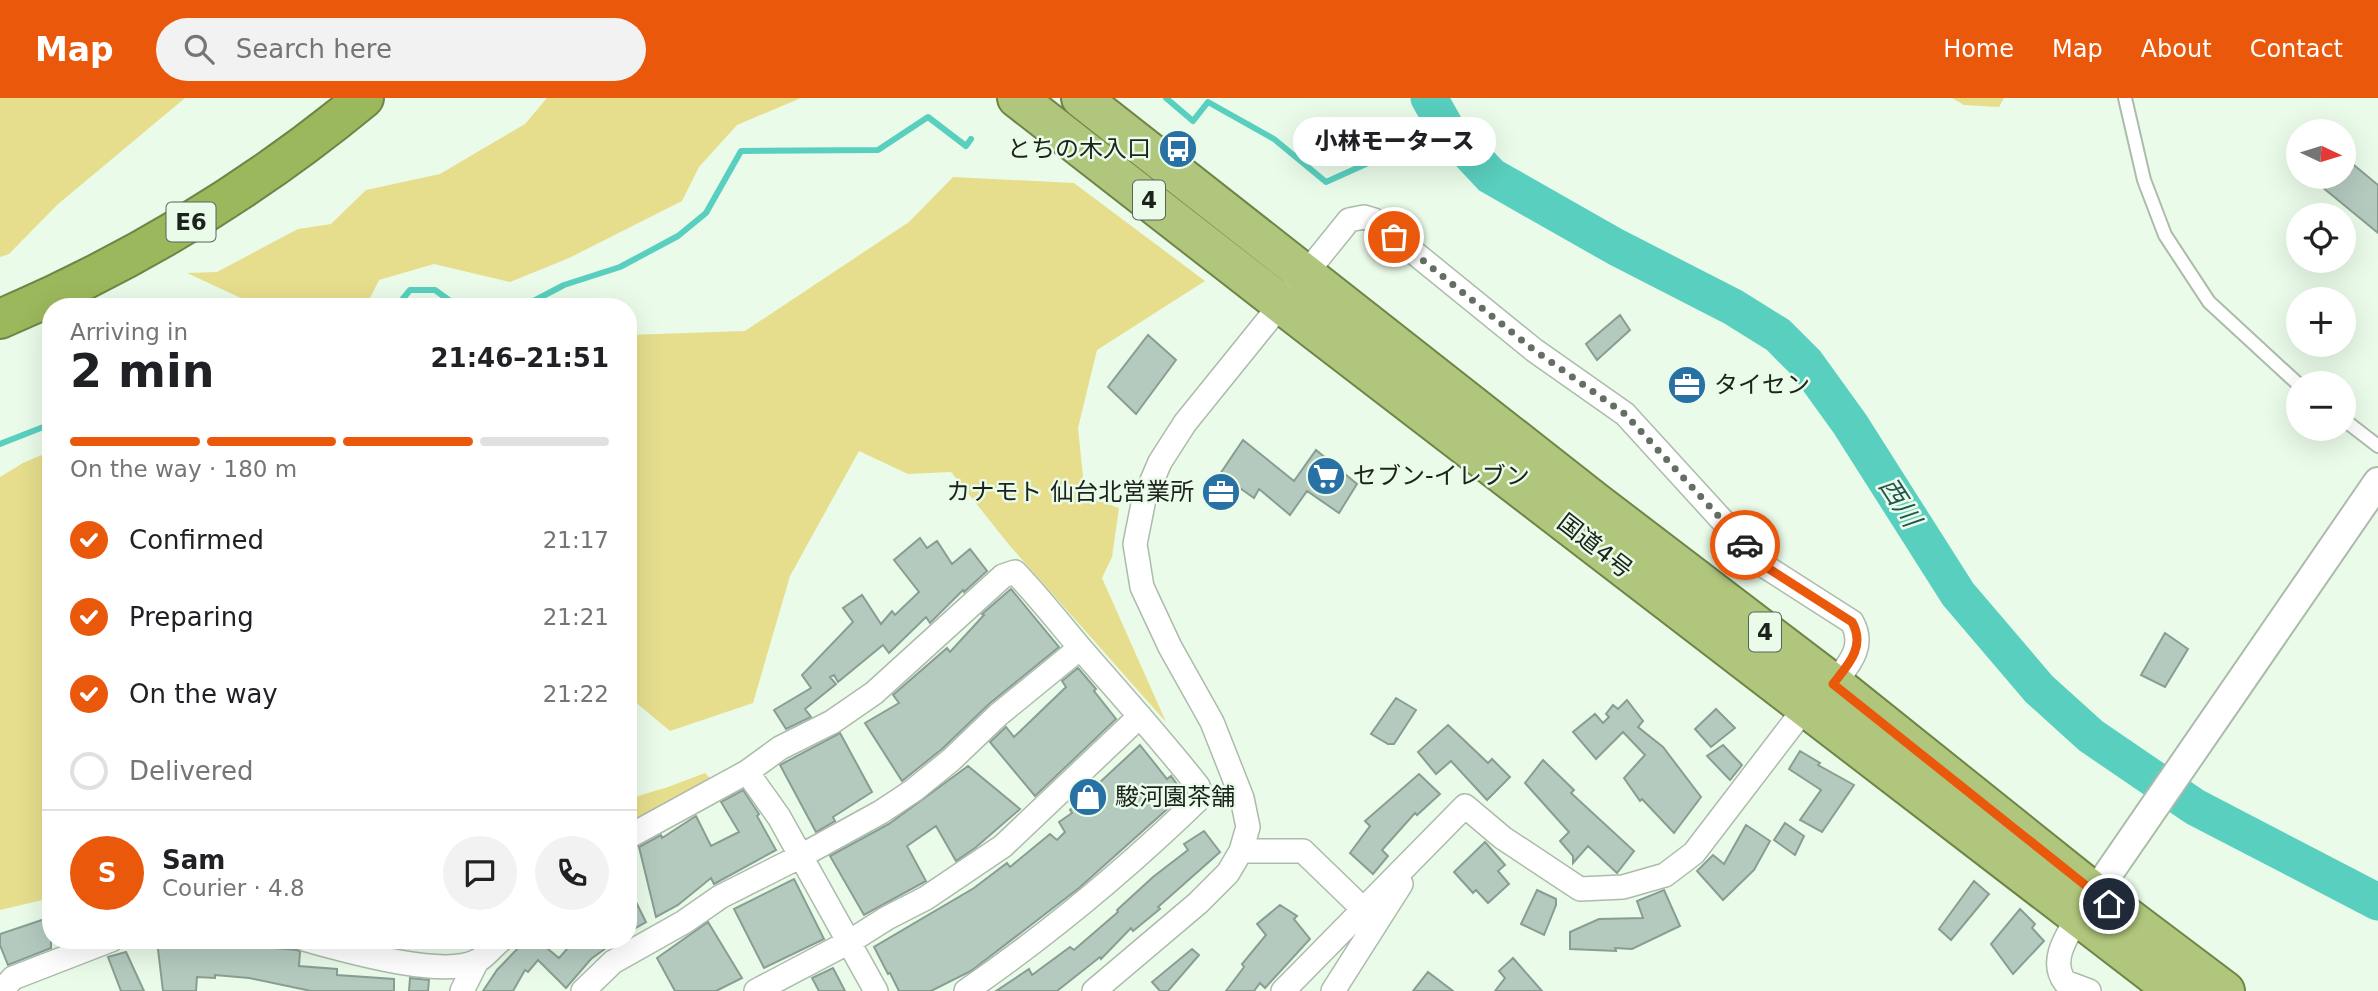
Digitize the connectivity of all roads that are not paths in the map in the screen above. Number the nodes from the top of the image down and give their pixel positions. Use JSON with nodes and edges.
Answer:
{"nodes":[{"id":1,"x":364,"y":98,"type":"edge"},
{"id":2,"x":1017,"y":98,"type":"edge"},
{"id":3,"x":1080,"y":98,"type":"edge"},
{"id":4,"x":2125,"y":98,"type":"edge"},
{"id":5,"x":1305,"y":273,"type":"junction"},
{"id":6,"x":50,"y":298,"type":"edge"},
{"id":7,"x":42,"y":301,"type":"edge"},
{"id":8,"x":1280,"y":302,"type":"junction"},
{"id":9,"x":0,"y":319,"type":"edge"},
{"id":10,"x":2286,"y":373,"type":"edge"},
{"id":11,"x":2356,"y":429,"type":"edge"},
{"id":12,"x":2378,"y":446,"type":"edge"},
{"id":13,"x":2378,"y":482,"type":"edge"},
{"id":14,"x":1080,"y":648,"type":"junction"},
{"id":15,"x":1819,"y":696,"type":"junction"},
{"id":16,"x":1140,"y":716,"type":"junction"},
{"id":17,"x":747,"y":772,"type":"junction"},
{"id":18,"x":637,"y":832,"type":"edge"},
{"id":19,"x":1423,"y":849,"type":"junction"},
{"id":20,"x":1241,"y":851,"type":"junction"},
{"id":21,"x":802,"y":856,"type":"junction"},
{"id":22,"x":2086,"y":905,"type":"junction"},
{"id":23,"x":1363,"y":909,"type":"junction"},
{"id":24,"x":849,"y":942,"type":"junction"},
{"id":25,"x":637,"y":948,"type":"edge"},
{"id":26,"x":88,"y":949,"type":"edge"},
{"id":27,"x":338,"y":949,"type":"edge"},
{"id":28,"x":489,"y":949,"type":"edge"},
{"id":29,"x":636,"y":949,"type":"edge"},
{"id":30,"x":477,"y":961,"type":"junction"},
{"id":31,"x":1,"y":991,"type":"edge"},
{"id":32,"x":462,"y":991,"type":"edge"},
{"id":33,"x":583,"y":991,"type":"edge"},
{"id":34,"x":756,"y":991,"type":"edge"},
{"id":35,"x":876,"y":991,"type":"edge"},
{"id":36,"x":967,"y":991,"type":"edge"},
{"id":37,"x":1094,"y":991,"type":"edge"},
{"id":38,"x":1283,"y":991,"type":"edge"},
{"id":39,"x":1333,"y":991,"type":"edge"},
{"id":40,"x":2089,"y":991,"type":"edge"},
{"id":41,"x":2175,"y":991,"type":"edge"},
{"id":42,"x":2225,"y":991,"type":"edge"}],
"edges":[{"from":1,"to":6,"type":"highway","number":"E6"},
{"from":2,"to":8,"type":"highway","name":"国道4号","number":"4"},
{"from":3,"to":5,"type":"highway","name":"国道4号","number":"4"},
{"from":4,"to":10,"type":"lane"},
{"from":5,"to":8,"type":"street"},
{"from":5,"to":15,"type":"highway","name":"国道4号","number":"4"},
{"from":5,"to":15,"type":"street"},
{"from":7,"to":9,"type":"highway","number":"E6"},
{"from":8,"to":15,"type":"highway","name":"国道4号","number":"4"},
{"from":8,"to":20,"type":"street"},
{"from":11,"to":12,"type":"lane"},
{"from":13,"to":22,"type":"street"},
{"from":14,"to":16,"type":"street"},
{"from":14,"to":17,"type":"street"},
{"from":14,"to":21,"type":"street"},
{"from":15,"to":19,"type":"street"},
{"from":15,"to":22,"type":"highway","name":"国道4号","number":"4"},
{"from":16,"to":24,"type":"street"},
{"from":16,"to":36,"type":"street"},
{"from":17,"to":18,"type":"street"},
{"from":17,"to":21,"type":"street"},
{"from":19,"to":23,"type":"street"},
{"from":19,"to":39,"type":"street"},
{"from":20,"to":23,"type":"street"},
{"from":20,"to":37,"type":"street"},
{"from":21,"to":24,"type":"street"},
{"from":21,"to":25,"type":"street"},
{"from":22,"to":40,"type":"street"},
{"from":22,"to":41,"type":"highway","name":"国道4号","number":"4"},
{"from":22,"to":42,"type":"highway","name":"国道4号","number":"4"},
{"from":23,"to":38,"type":"street"},
{"from":24,"to":34,"type":"street"},
{"from":24,"to":35,"type":"street"},
{"from":26,"to":31,"type":"street"},
{"from":27,"to":30,"type":"street"},
{"from":28,"to":30,"type":"street"},
{"from":29,"to":33,"type":"street"},
{"from":30,"to":32,"type":"street"}]}
